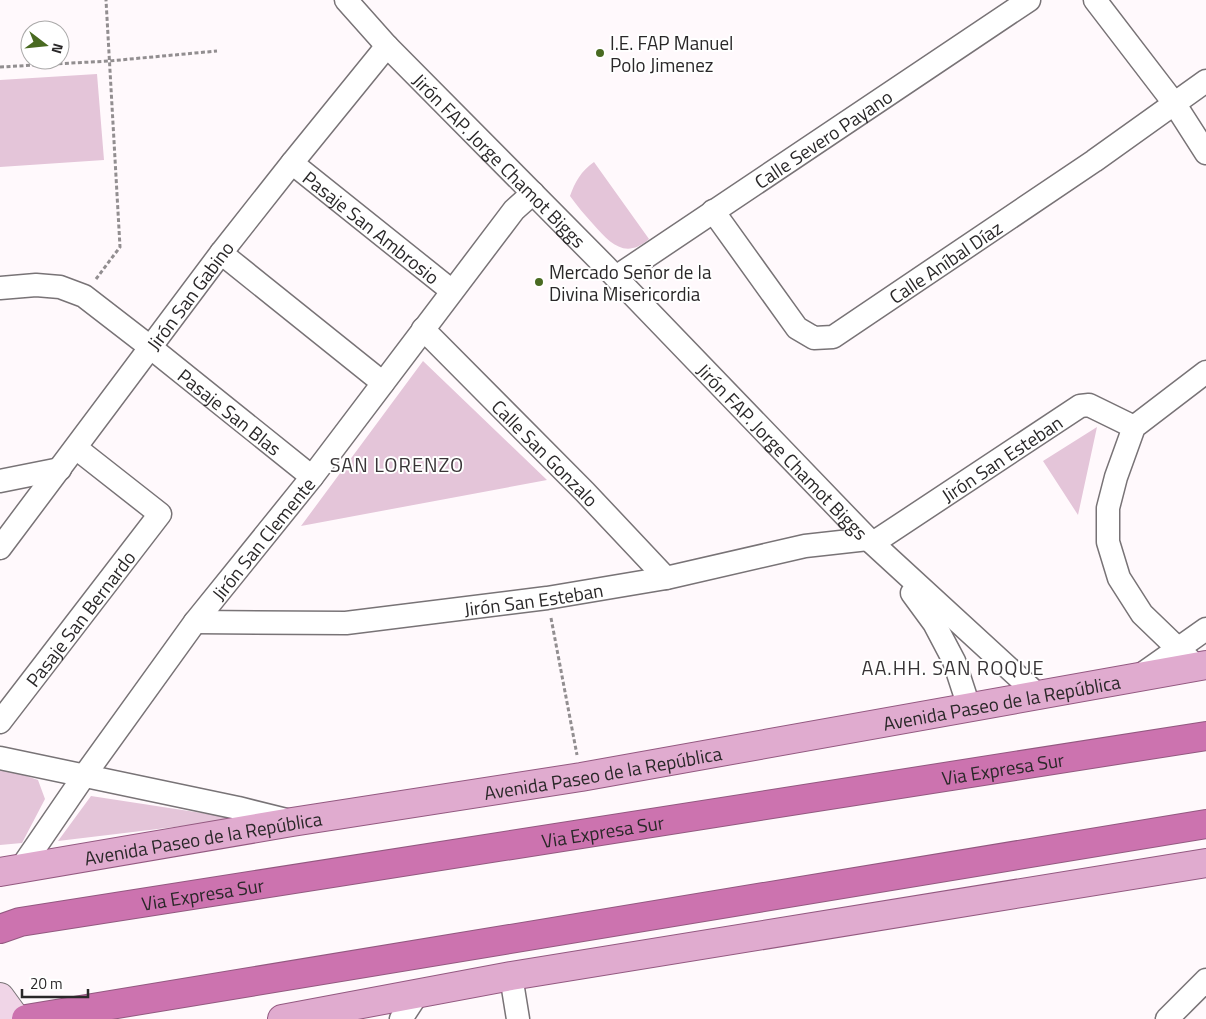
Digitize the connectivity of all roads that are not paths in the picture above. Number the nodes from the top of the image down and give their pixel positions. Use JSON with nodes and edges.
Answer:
{"nodes":[{"id":1,"x":346,"y":0,"type":"edge"},
{"id":2,"x":1029,"y":0,"type":"edge"},
{"id":3,"x":1095,"y":0,"type":"edge"},
{"id":4,"x":387,"y":46,"type":"junction"},
{"id":5,"x":1206,"y":81,"type":"edge"},
{"id":6,"x":1174,"y":104,"type":"junction"},
{"id":7,"x":1206,"y":153,"type":"edge"},
{"id":8,"x":292,"y":163,"type":"junction"},
{"id":9,"x":533,"y":194,"type":"junction"},
{"id":10,"x":713,"y":211,"type":"junction"},
{"id":11,"x":221,"y":253,"type":"junction"},
{"id":12,"x":616,"y":277,"type":"junction"},
{"id":13,"x":0,"y":288,"type":"edge"},
{"id":14,"x":452,"y":291,"type":"junction"},
{"id":15,"x":423,"y":329,"type":"junction"},
{"id":16,"x":150,"y":347,"type":"junction"},
{"id":17,"x":1206,"y":372,"type":"edge"},
{"id":18,"x":383,"y":383,"type":"junction"},
{"id":19,"x":1134,"y":427,"type":"junction"},
{"id":20,"x":76,"y":448,"type":"junction"},
{"id":21,"x":60,"y":470,"type":"junction"},
{"id":22,"x":312,"y":477,"type":"junction"},
{"id":23,"x":2,"y":480,"type":"edge"},
{"id":24,"x":20,"y":522,"type":"junction"},
{"id":25,"x":876,"y":546,"type":"junction"},
{"id":26,"x":0,"y":548,"type":"edge"},
{"id":27,"x":666,"y":578,"type":"junction"},
{"id":28,"x":195,"y":622,"type":"junction"},
{"id":29,"x":1206,"y":629,"type":"edge"},
{"id":30,"x":1176,"y":648,"type":"junction"},
{"id":31,"x":1201,"y":666,"type":"edge"},
{"id":32,"x":1138,"y":677,"type":"junction"},
{"id":33,"x":1038,"y":695,"type":"junction"},
{"id":34,"x":969,"y":708,"type":"junction"},
{"id":35,"x":0,"y":722,"type":"edge"},
{"id":36,"x":1206,"y":736,"type":"edge"},
{"id":37,"x":0,"y":758,"type":"edge"},
{"id":38,"x":84,"y":776,"type":"junction"},
{"id":39,"x":292,"y":822,"type":"junction"},
{"id":40,"x":1206,"y":824,"type":"edge"},
{"id":41,"x":1206,"y":864,"type":"edge"},
{"id":42,"x":11,"y":870,"type":"edge"},
{"id":43,"x":0,"y":929,"type":"edge"},
{"id":44,"x":512,"y":976,"type":"junction"},
{"id":45,"x":1206,"y":980,"type":"edge"},
{"id":46,"x":418,"y":993,"type":"junction"},
{"id":47,"x":0,"y":997,"type":"edge"},
{"id":48,"x":16,"y":1019,"type":"edge"},
{"id":49,"x":26,"y":1019,"type":"edge"},
{"id":50,"x":282,"y":1019,"type":"edge"},
{"id":51,"x":401,"y":1019,"type":"edge"},
{"id":52,"x":518,"y":1019,"type":"edge"},
{"id":53,"x":1167,"y":1019,"type":"edge"}],
"edges":[{"from":1,"to":4,"type":"street","name":"Jirón FAP. Jorge Chamot Biggs"},
{"from":2,"to":10,"type":"street","name":"Calle Severo Payano"},
{"from":3,"to":6,"type":"street"},
{"from":4,"to":8,"type":"street","name":"Jirón San Gabino"},
{"from":4,"to":9,"type":"street","name":"Jirón FAP. Jorge Chamot Biggs"},
{"from":5,"to":6,"type":"street","name":"Calle Aníbal Díaz"},
{"from":6,"to":7,"type":"street"},
{"from":6,"to":10,"type":"street","name":"Calle Aníbal Díaz"},
{"from":8,"to":11,"type":"street","name":"Jirón San Gabino"},
{"from":8,"to":14,"type":"street","name":"Pasaje San Ambrosio"},
{"from":9,"to":12,"type":"street","name":"Jirón FAP. Jorge Chamot Biggs"},
{"from":9,"to":14,"type":"street","name":"Jirón San Clemente"},
{"from":10,"to":12,"type":"street","name":"Calle Severo Payano"},
{"from":11,"to":16,"type":"street","name":"Jirón San Gabino"},
{"from":11,"to":18,"type":"street"},
{"from":12,"to":25,"type":"street","name":"Jirón FAP. Jorge Chamot Biggs"},
{"from":13,"to":16,"type":"street","name":"Pasaje San Blas"},
{"from":14,"to":15,"type":"street","name":"Jirón San Clemente"},
{"from":15,"to":18,"type":"street","name":"Jirón San Clemente"},
{"from":15,"to":27,"type":"street","name":"Calle San Gonzalo"},
{"from":16,"to":20,"type":"street","name":"Jirón San Gabino"},
{"from":16,"to":22,"type":"street","name":"Pasaje San Blas"},
{"from":17,"to":19,"type":"street"},
{"from":18,"to":22,"type":"street","name":"Jirón San Clemente"},
{"from":19,"to":25,"type":"street","name":"Jirón San Esteban"},
{"from":19,"to":30,"type":"street"},
{"from":20,"to":21,"type":"street","name":"Jirón San Gabino"},
{"from":20,"to":35,"type":"street","name":"Pasaje San Bernardo"},
{"from":21,"to":23,"type":"street"},
{"from":21,"to":24,"type":"street","name":"Jirón San Gabino"},
{"from":22,"to":28,"type":"street","name":"Jirón San Clemente"},
{"from":23,"to":24,"type":"street"},
{"from":24,"to":26,"type":"street","name":"Jirón San Gabino"},
{"from":25,"to":27,"type":"street","name":"Jirón San Esteban"},
{"from":25,"to":33,"type":"street","name":"Jirón FAP. Jorge Chamot Biggs"},
{"from":25,"to":34,"type":"street","name":"Jirón FAP. Jorge Chamot Biggs"},
{"from":27,"to":28,"type":"street","name":"Jirón San Esteban"},
{"from":28,"to":38,"type":"street","name":"Jirón San Clemente"},
{"from":29,"to":30,"type":"street"},
{"from":30,"to":31,"type":"street"},
{"from":30,"to":32,"type":"street"},
{"from":31,"to":32,"type":"main road","name":"Avenida Paseo de la República"},
{"from":32,"to":33,"type":"main road","name":"Avenida Paseo de la República"},
{"from":33,"to":34,"type":"main road","name":"Avenida Paseo de la República"},
{"from":34,"to":39,"type":"main road","name":"Avenida Paseo de la República"},
{"from":36,"to":43,"type":"highway","name":"Via Expresa Sur"},
{"from":37,"to":38,"type":"street"},
{"from":38,"to":39,"type":"street"},
{"from":38,"to":42,"type":"street","name":"Jirón San Clemente"},
{"from":39,"to":42,"type":"main road","name":"Avenida Paseo de la República"},
{"from":40,"to":49,"type":"highway"},
{"from":41,"to":44,"type":"main road"},
{"from":44,"to":46,"type":"main road"},
{"from":44,"to":52,"type":"street"},
{"from":45,"to":53,"type":"street"},
{"from":46,"to":50,"type":"main road"},
{"from":46,"to":51,"type":"street"},
{"from":47,"to":48,"type":"main road"}]}
